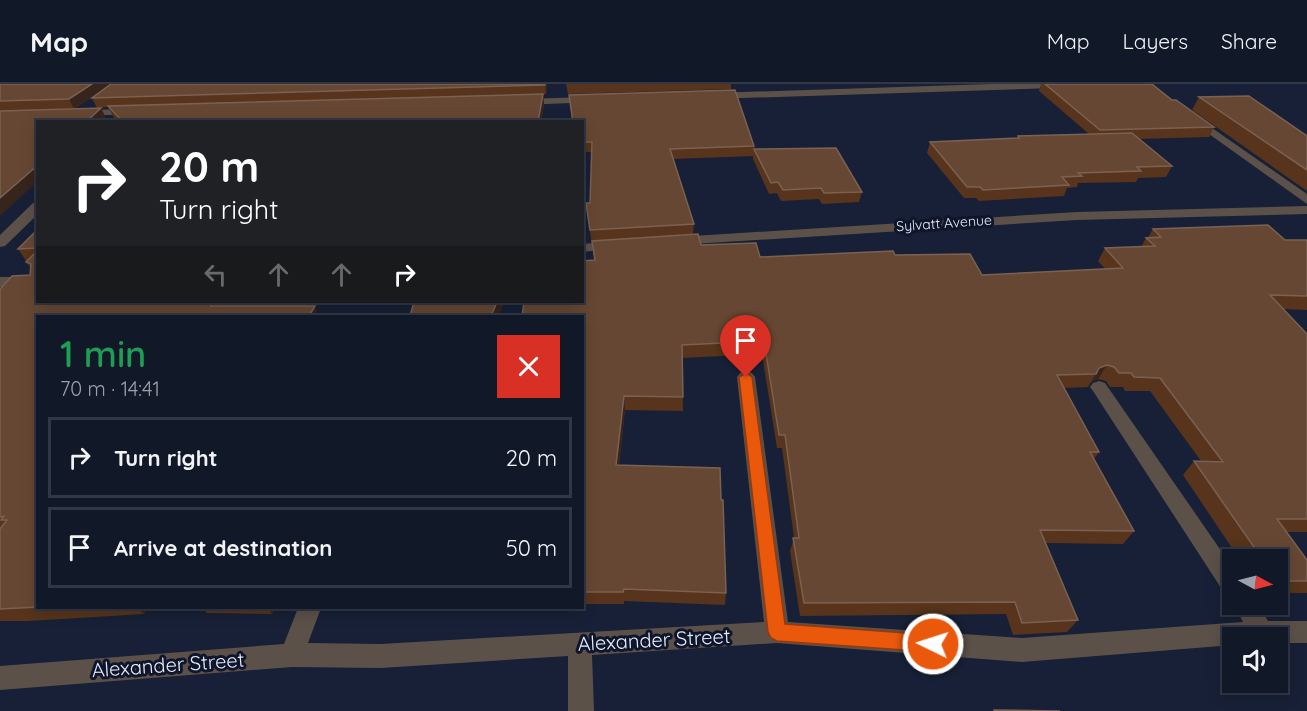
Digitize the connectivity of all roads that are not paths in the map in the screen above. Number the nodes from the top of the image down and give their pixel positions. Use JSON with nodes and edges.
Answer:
{"nodes":[{"id":1,"x":1086,"y":84,"type":"edge"},
{"id":2,"x":706,"y":96,"type":"edge"},
{"id":3,"x":598,"y":100,"type":"edge"},
{"id":4,"x":96,"y":102,"type":"edge"},
{"id":5,"x":515,"y":102,"type":"edge"},
{"id":6,"x":149,"y":111,"type":"edge"},
{"id":7,"x":1183,"y":111,"type":"edge"},
{"id":8,"x":1307,"y":200,"type":"edge"},
{"id":9,"x":36,"y":208,"type":"edge"},
{"id":10,"x":1307,"y":210,"type":"edge"},
{"id":11,"x":664,"y":242,"type":"edge"},
{"id":12,"x":0,"y":243,"type":"edge"},
{"id":13,"x":629,"y":244,"type":"edge"},
{"id":14,"x":584,"y":248,"type":"edge"},
{"id":15,"x":0,"y":282,"type":"edge"},
{"id":16,"x":36,"y":282,"type":"edge"},
{"id":17,"x":746,"y":377,"type":"dead end"},
{"id":18,"x":1099,"y":387,"type":"edge"},
{"id":19,"x":1222,"y":571,"type":"edge"},
{"id":20,"x":309,"y":609,"type":"edge"},
{"id":21,"x":777,"y":632,"type":"junction"},
{"id":22,"x":1288,"y":632,"type":"edge"},
{"id":23,"x":1307,"y":632,"type":"edge"},
{"id":24,"x":1222,"y":635,"type":"edge"},
{"id":25,"x":580,"y":644,"type":"junction"},
{"id":26,"x":292,"y":655,"type":"junction"},
{"id":27,"x":0,"y":678,"type":"edge"},
{"id":28,"x":581,"y":711,"type":"edge"}],
"edges":[{"from":1,"to":2,"type":"street"},
{"from":3,"to":5,"type":"street"},
{"from":4,"to":6,"type":"street"},
{"from":7,"to":8,"type":"street"},
{"from":9,"to":12,"type":"street"},
{"from":10,"to":11,"type":"street","name":"Sylvatt Avenue"},
{"from":13,"to":14,"type":"street"},
{"from":15,"to":16,"type":"street"},
{"from":17,"to":21,"type":"street"},
{"from":18,"to":19,"type":"street"},
{"from":20,"to":26,"type":"street"},
{"from":21,"to":24,"type":"street","name":"Alexander Street"},
{"from":21,"to":25,"type":"street","name":"Alexander Street"},
{"from":22,"to":23,"type":"street","name":"Alexander Street"},
{"from":25,"to":26,"type":"street","name":"Alexander Street"},
{"from":25,"to":28,"type":"street"},
{"from":26,"to":27,"type":"street","name":"Alexander Street"}]}
